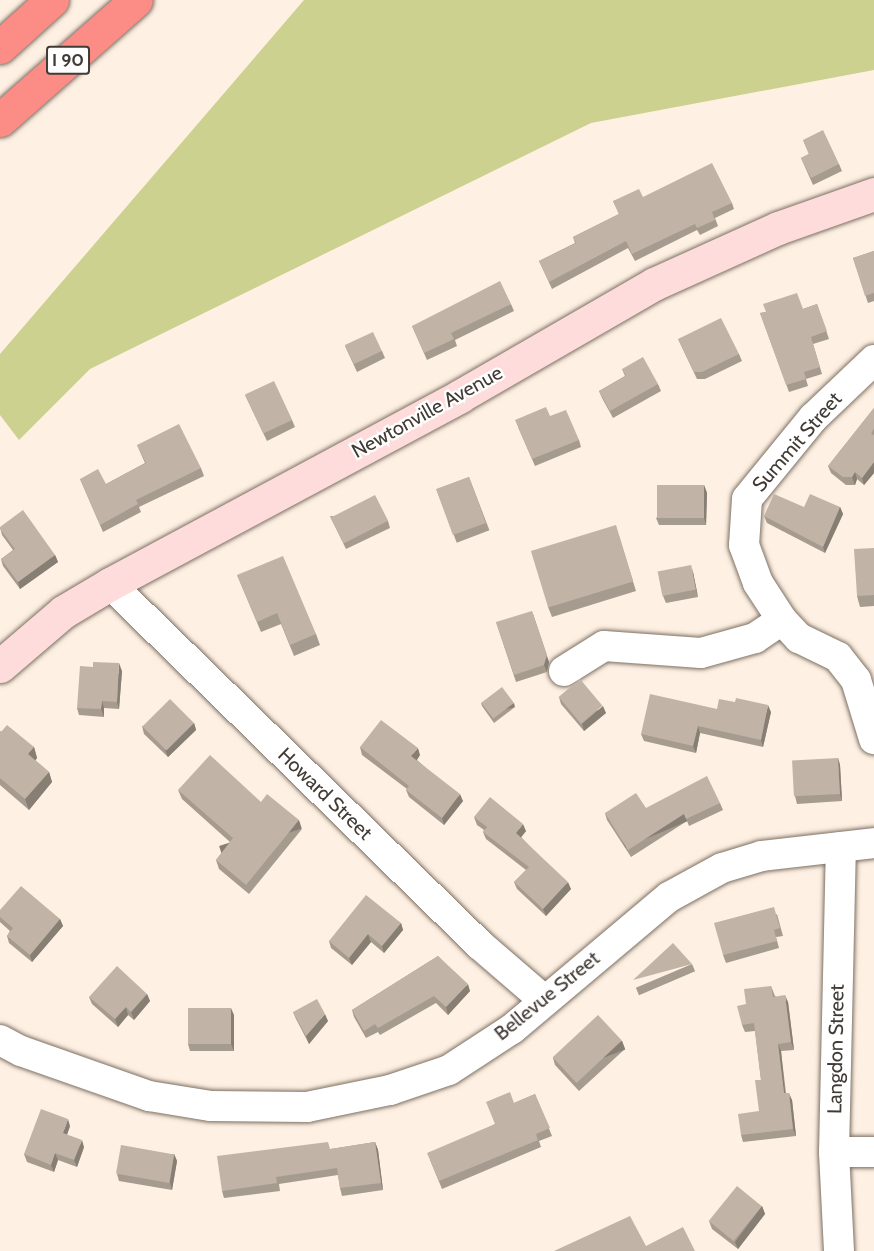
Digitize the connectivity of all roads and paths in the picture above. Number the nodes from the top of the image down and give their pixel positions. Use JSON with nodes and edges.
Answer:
{"nodes":[{"id":1,"x":52,"y":0,"type":"edge"},
{"id":2,"x":136,"y":0,"type":"edge"},
{"id":3,"x":0,"y":47,"type":"edge"},
{"id":4,"x":0,"y":120,"type":"edge"},
{"id":5,"x":874,"y":194,"type":"edge"},
{"id":6,"x":874,"y":360,"type":"edge"},
{"id":7,"x":110,"y":584,"type":"junction"},
{"id":8,"x":782,"y":620,"type":"junction"},
{"id":9,"x":0,"y":666,"type":"edge"},
{"id":10,"x":564,"y":670,"type":"dead end"},
{"id":11,"x":874,"y":739,"type":"edge"},
{"id":12,"x":874,"y":843,"type":"edge"},
{"id":13,"x":841,"y":847,"type":"junction"},
{"id":14,"x":544,"y":1000,"type":"junction"},
{"id":15,"x":0,"y":1040,"type":"edge"},
{"id":16,"x":834,"y":1152,"type":"junction"},
{"id":17,"x":874,"y":1152,"type":"edge"},
{"id":18,"x":831,"y":1246,"type":"edge"}],
"edges":[{"from":1,"to":3,"type":"highway","number":"I 90"},
{"from":2,"to":4,"type":"highway","number":"I 90"},
{"from":5,"to":7,"type":"main road","name":"Newtonville Avenue"},
{"from":6,"to":8,"type":"street","name":"Summit Street"},
{"from":7,"to":9,"type":"main road","name":"Newtonville Avenue"},
{"from":7,"to":14,"type":"street","name":"Howard Street"},
{"from":8,"to":10,"type":"street"},
{"from":8,"to":11,"type":"street","name":"Summit Street"},
{"from":12,"to":13,"type":"street","name":"Bellevue Street"},
{"from":13,"to":14,"type":"street","name":"Bellevue Street"},
{"from":13,"to":16,"type":"street","name":"Langdon Street"},
{"from":14,"to":15,"type":"street","name":"Bellevue Street"},
{"from":16,"to":17,"type":"street"},
{"from":16,"to":18,"type":"street","name":"Langdon Street"}]}
